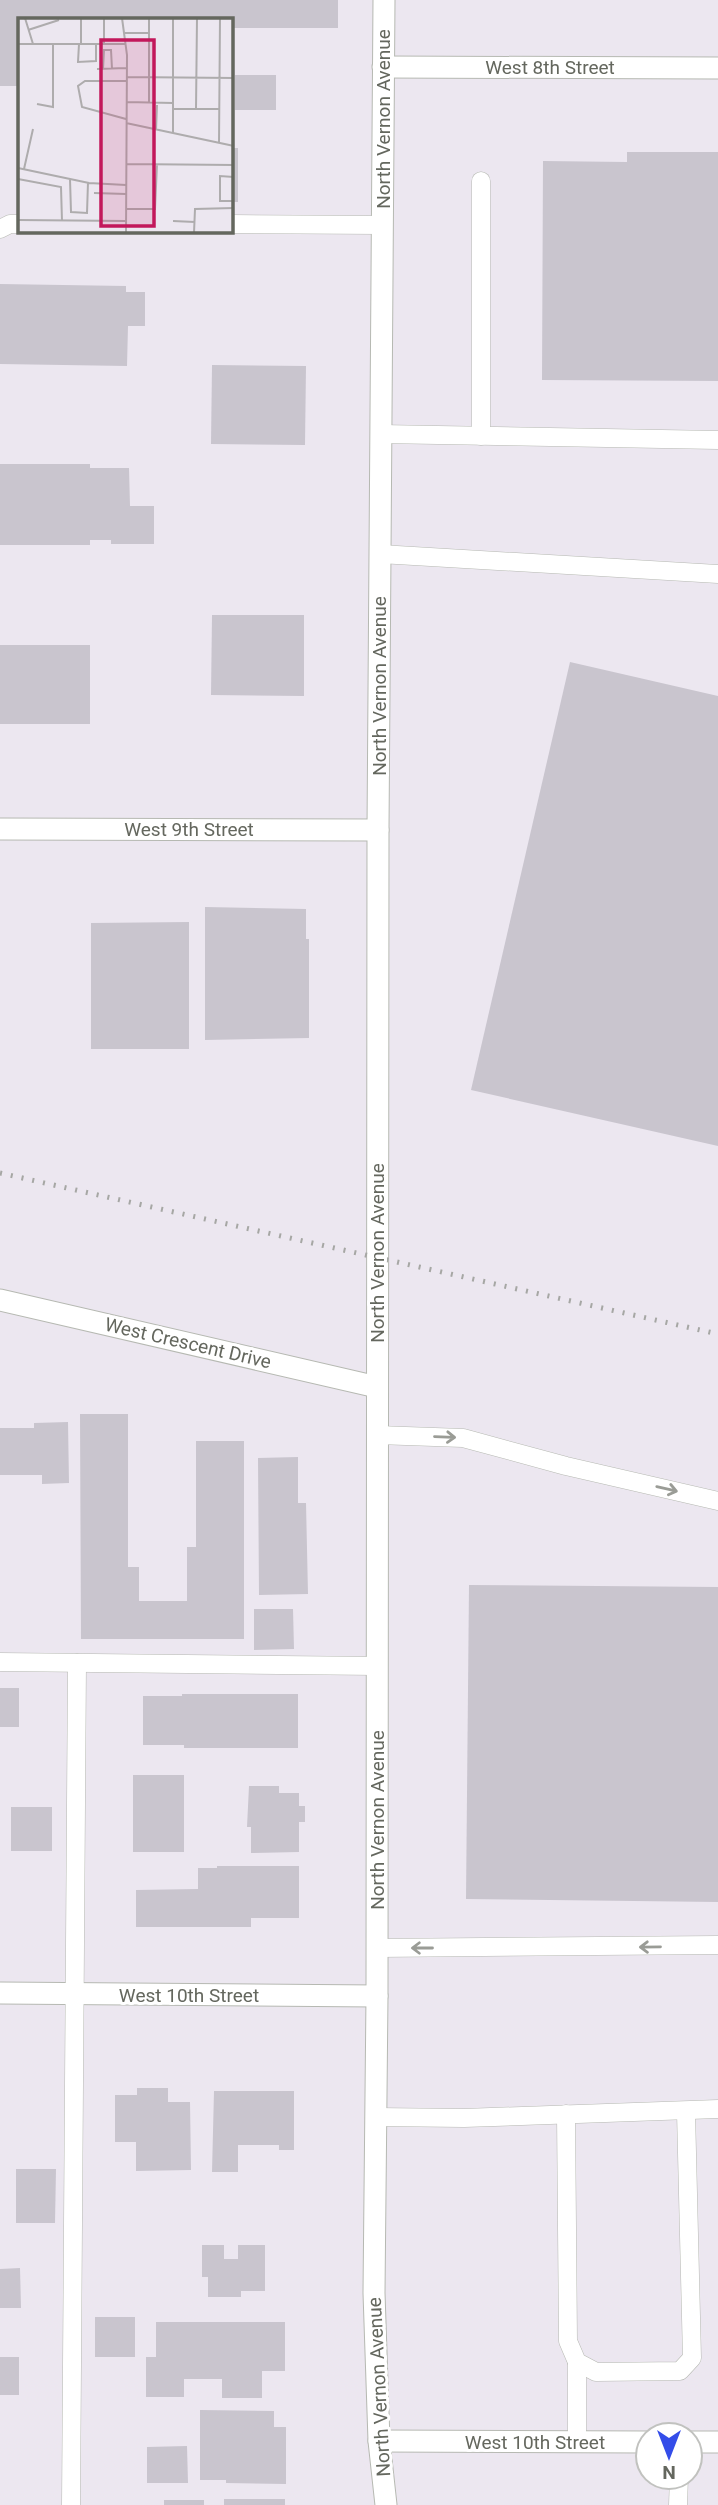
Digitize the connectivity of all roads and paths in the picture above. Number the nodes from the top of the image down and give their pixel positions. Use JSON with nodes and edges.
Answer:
{"nodes":[{"id":1,"x":384,"y":0,"type":"edge"},
{"id":2,"x":383,"y":67,"type":"junction"},
{"id":3,"x":718,"y":68,"type":"edge"},
{"id":4,"x":481,"y":181,"type":"dead end"},
{"id":5,"x":18,"y":224,"type":"edge"},
{"id":6,"x":233,"y":224,"type":"edge"},
{"id":7,"x":382,"y":225,"type":"junction"},
{"id":8,"x":0,"y":229,"type":"edge"},
{"id":9,"x":380,"y":434,"type":"junction"},
{"id":10,"x":481,"y":436,"type":"junction"},
{"id":11,"x":718,"y":440,"type":"edge"},
{"id":12,"x":380,"y":554,"type":"junction"},
{"id":13,"x":718,"y":574,"type":"edge"},
{"id":14,"x":0,"y":829,"type":"edge"},
{"id":15,"x":378,"y":830,"type":"junction"},
{"id":16,"x":0,"y":1300,"type":"edge"},
{"id":17,"x":377,"y":1387,"type":"junction"},
{"id":18,"x":377,"y":1435,"type":"junction"},
{"id":19,"x":718,"y":1501,"type":"edge"},
{"id":20,"x":0,"y":1662,"type":"edge"},
{"id":21,"x":77,"y":1663,"type":"junction"},
{"id":22,"x":378,"y":1666,"type":"junction"},
{"id":23,"x":718,"y":1945,"type":"edge"},
{"id":24,"x":377,"y":1948,"type":"junction"},
{"id":25,"x":0,"y":1993,"type":"edge"},
{"id":26,"x":75,"y":1994,"type":"junction"},
{"id":27,"x":377,"y":1997,"type":"junction"},
{"id":28,"x":718,"y":2109,"type":"edge"},
{"id":29,"x":686,"y":2112,"type":"junction"},
{"id":30,"x":566,"y":2115,"type":"junction"},
{"id":31,"x":376,"y":2117,"type":"junction"},
{"id":32,"x":577,"y":2362,"type":"junction"},
{"id":33,"x":379,"y":2441,"type":"junction"},
{"id":34,"x":577,"y":2441,"type":"junction"},
{"id":35,"x":634,"y":2442,"type":"edge"},
{"id":36,"x":71,"y":2505,"type":"edge"},
{"id":37,"x":386,"y":2505,"type":"edge"}],
"edges":[{"from":1,"to":2,"type":"street","name":"North Vernon Avenue"},
{"from":2,"to":3,"type":"street","name":"West 8th Street"},
{"from":2,"to":7,"type":"street","name":"North Vernon Avenue"},
{"from":4,"to":10,"type":"lane"},
{"from":5,"to":8,"type":"lane"},
{"from":6,"to":7,"type":"lane"},
{"from":7,"to":9,"type":"street","name":"North Vernon Avenue"},
{"from":9,"to":10,"type":"lane"},
{"from":9,"to":12,"type":"street","name":"North Vernon Avenue"},
{"from":10,"to":11,"type":"lane"},
{"from":12,"to":13,"type":"lane"},
{"from":12,"to":15,"type":"street","name":"North Vernon Avenue"},
{"from":14,"to":15,"type":"street","name":"West 9th Street"},
{"from":15,"to":17,"type":"street","name":"North Vernon Avenue"},
{"from":16,"to":17,"type":"street","name":"West Crescent Drive"},
{"from":17,"to":18,"type":"street","name":"North Vernon Avenue"},
{"from":18,"to":19,"type":"lane","one_way":true},
{"from":18,"to":22,"type":"street","name":"North Vernon Avenue"},
{"from":20,"to":21,"type":"lane"},
{"from":21,"to":22,"type":"lane"},
{"from":21,"to":26,"type":"lane"},
{"from":22,"to":24,"type":"street","name":"North Vernon Avenue"},
{"from":23,"to":24,"type":"lane","one_way":true},
{"from":24,"to":27,"type":"street","name":"North Vernon Avenue"},
{"from":25,"to":26,"type":"street","name":"West 10th Street"},
{"from":26,"to":27,"type":"street","name":"West 10th Street"},
{"from":26,"to":36,"type":"lane"},
{"from":27,"to":31,"type":"street","name":"North Vernon Avenue"},
{"from":28,"to":29,"type":"lane"},
{"from":29,"to":30,"type":"lane"},
{"from":29,"to":32,"type":"lane"},
{"from":30,"to":31,"type":"lane"},
{"from":30,"to":32,"type":"lane"},
{"from":31,"to":33,"type":"street","name":"North Vernon Avenue"},
{"from":32,"to":34,"type":"lane"},
{"from":33,"to":34,"type":"street","name":"West 10th Street"},
{"from":33,"to":37,"type":"street","name":"North Vernon Avenue"},
{"from":34,"to":35,"type":"street","name":"West 10th Street"}]}
